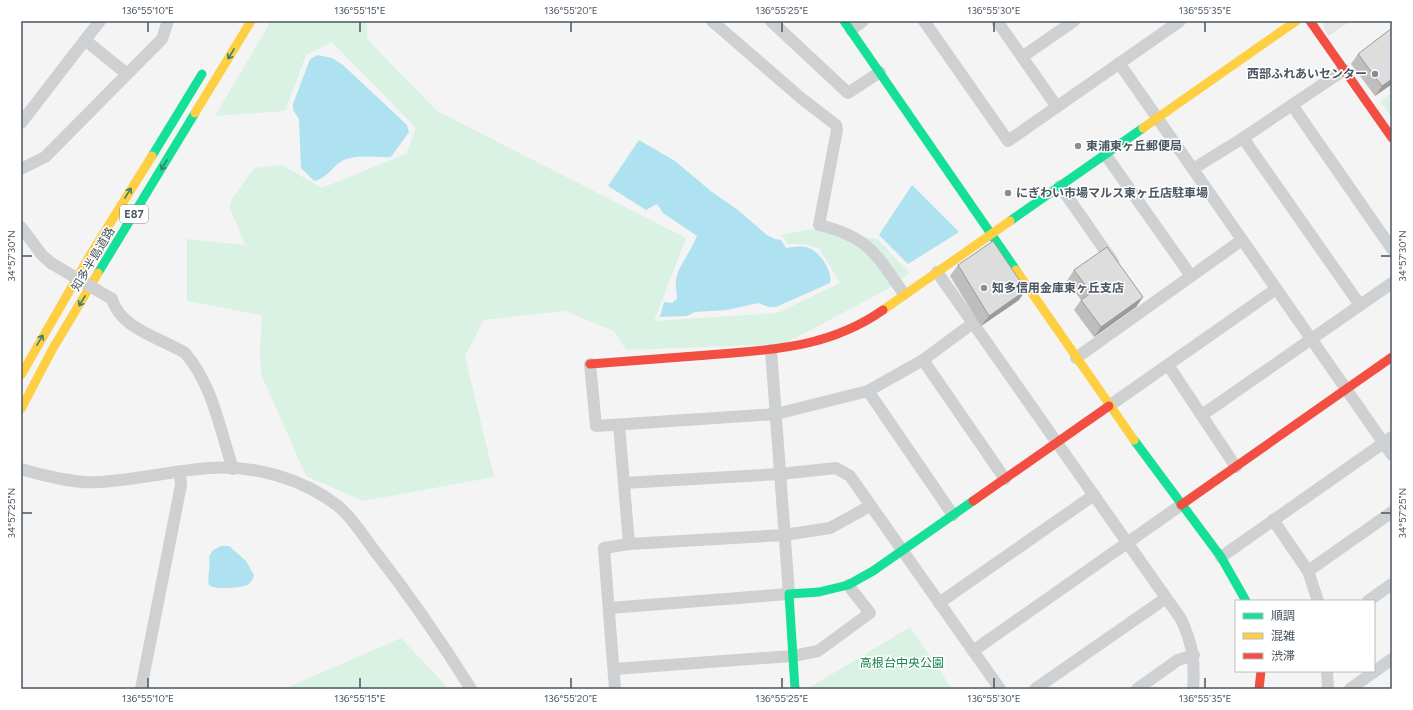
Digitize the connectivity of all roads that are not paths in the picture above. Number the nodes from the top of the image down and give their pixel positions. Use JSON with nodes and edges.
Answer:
{"nodes":[{"id":1,"x":100,"y":21,"type":"edge"},
{"id":2,"x":168,"y":21,"type":"edge"},
{"id":3,"x":251,"y":21,"type":"edge"},
{"id":4,"x":712,"y":21,"type":"edge"},
{"id":5,"x":771,"y":21,"type":"edge"},
{"id":6,"x":863,"y":21,"type":"edge"},
{"id":7,"x":924,"y":21,"type":"edge"},
{"id":8,"x":997,"y":21,"type":"edge"},
{"id":9,"x":1074,"y":21,"type":"edge"},
{"id":10,"x":1180,"y":21,"type":"edge"},
{"id":11,"x":1296,"y":21,"type":"edge"},
{"id":12,"x":1310,"y":21,"type":"edge"},
{"id":13,"x":848,"y":25,"type":"edge"},
{"id":14,"x":85,"y":40,"type":"junction"},
{"id":15,"x":1022,"y":57,"type":"junction"},
{"id":16,"x":208,"y":62,"type":"dead end"},
{"id":17,"x":1119,"y":63,"type":"junction"},
{"id":18,"x":1344,"y":70,"type":"junction"},
{"id":19,"x":880,"y":72,"type":"junction"},
{"id":20,"x":127,"y":74,"type":"junction"},
{"id":21,"x":1292,"y":105,"type":"junction"},
{"id":22,"x":1057,"y":107,"type":"junction"},
{"id":23,"x":1157,"y":118,"type":"junction"},
{"id":24,"x":21,"y":123,"type":"edge"},
{"id":25,"x":1242,"y":138,"type":"junction"},
{"id":26,"x":1392,"y":138,"type":"edge"},
{"id":27,"x":1105,"y":154,"type":"junction"},
{"id":28,"x":21,"y":169,"type":"edge"},
{"id":29,"x":1193,"y":169,"type":"junction"},
{"id":30,"x":1060,"y":186,"type":"junction"},
{"id":31,"x":21,"y":227,"type":"edge"},
{"id":32,"x":992,"y":233,"type":"junction"},
{"id":33,"x":1242,"y":240,"type":"junction"},
{"id":34,"x":1392,"y":249,"type":"edge"},
{"id":35,"x":1118,"y":270,"type":"edge"},
{"id":36,"x":937,"y":272,"type":"junction"},
{"id":37,"x":1191,"y":276,"type":"junction"},
{"id":38,"x":1392,"y":283,"type":"edge"},
{"id":39,"x":1276,"y":289,"type":"junction"},
{"id":40,"x":904,"y":294,"type":"junction"},
{"id":41,"x":1360,"y":305,"type":"junction"},
{"id":42,"x":973,"y":323,"type":"junction"},
{"id":43,"x":1311,"y":339,"type":"junction"},
{"id":44,"x":771,"y":350,"type":"junction"},
{"id":45,"x":1392,"y":357,"type":"edge"},
{"id":46,"x":1076,"y":358,"type":"junction"},
{"id":47,"x":923,"y":360,"type":"junction"},
{"id":48,"x":590,"y":364,"type":"joint"},
{"id":49,"x":1168,"y":365,"type":"junction"},
{"id":50,"x":21,"y":375,"type":"edge"},
{"id":51,"x":1346,"y":389,"type":"junction"},
{"id":52,"x":868,"y":391,"type":"junction"},
{"id":53,"x":1109,"y":406,"type":"junction"},
{"id":54,"x":21,"y":409,"type":"edge"},
{"id":55,"x":776,"y":414,"type":"junction"},
{"id":56,"x":1202,"y":415,"type":"junction"},
{"id":57,"x":619,"y":424,"type":"junction"},
{"id":58,"x":1388,"y":440,"type":"edge"},
{"id":59,"x":1057,"y":443,"type":"junction"},
{"id":60,"x":1392,"y":455,"type":"edge"},
{"id":61,"x":1236,"y":467,"type":"junction"},
{"id":62,"x":21,"y":469,"type":"edge"},
{"id":63,"x":233,"y":469,"type":"junction"},
{"id":64,"x":180,"y":473,"type":"junction"},
{"id":65,"x":780,"y":474,"type":"junction"},
{"id":66,"x":1005,"y":479,"type":"junction"},
{"id":67,"x":624,"y":484,"type":"junction"},
{"id":68,"x":1094,"y":495,"type":"junction"},
{"id":69,"x":1181,"y":505,"type":"junction"},
{"id":70,"x":870,"y":506,"type":"junction"},
{"id":71,"x":1392,"y":512,"type":"edge"},
{"id":72,"x":953,"y":515,"type":"junction"},
{"id":73,"x":1273,"y":520,"type":"junction"},
{"id":74,"x":784,"y":535,"type":"junction"},
{"id":75,"x":1128,"y":543,"type":"junction"},
{"id":76,"x":629,"y":544,"type":"junction"},
{"id":77,"x":902,"y":551,"type":"junction"},
{"id":78,"x":1221,"y":557,"type":"junction"},
{"id":79,"x":1308,"y":571,"type":"junction"},
{"id":80,"x":1392,"y":584,"type":"edge"},
{"id":81,"x":848,"y":585,"type":"junction"},
{"id":82,"x":789,"y":594,"type":"junction"},
{"id":83,"x":1166,"y":598,"type":"junction"},
{"id":84,"x":1245,"y":600,"type":"edge"},
{"id":85,"x":1318,"y":600,"type":"edge"},
{"id":86,"x":1369,"y":600,"type":"edge"},
{"id":87,"x":939,"y":603,"type":"junction"},
{"id":88,"x":609,"y":608,"type":"junction"},
{"id":89,"x":973,"y":651,"type":"junction"},
{"id":90,"x":1194,"y":655,"type":"junction"},
{"id":91,"x":793,"y":656,"type":"junction"},
{"id":92,"x":1392,"y":659,"type":"edge"},
{"id":93,"x":614,"y":669,"type":"junction"},
{"id":94,"x":1375,"y":671,"type":"edge"},
{"id":95,"x":1261,"y":672,"type":"edge"},
{"id":96,"x":1327,"y":672,"type":"edge"},
{"id":97,"x":1374,"y":672,"type":"edge"},
{"id":98,"x":141,"y":689,"type":"edge"},
{"id":99,"x":471,"y":689,"type":"edge"},
{"id":100,"x":615,"y":689,"type":"edge"},
{"id":101,"x":795,"y":689,"type":"edge"},
{"id":102,"x":1000,"y":689,"type":"edge"},
{"id":103,"x":1035,"y":689,"type":"edge"},
{"id":104,"x":1137,"y":689,"type":"edge"},
{"id":105,"x":1193,"y":689,"type":"edge"},
{"id":106,"x":1259,"y":689,"type":"edge"},
{"id":107,"x":1328,"y":689,"type":"edge"},
{"id":108,"x":1350,"y":689,"type":"edge"}],
"edges":[{"from":1,"to":14,"type":"street"},
{"from":2,"to":20,"type":"street"},
{"from":3,"to":54,"type":"main road","name":"知多半島道路","number":"E87","one_way":true},
{"from":4,"to":40,"type":"street"},
{"from":5,"to":19,"type":"street"},
{"from":6,"to":13,"type":"street"},
{"from":7,"to":22,"type":"street"},
{"from":8,"to":15,"type":"street"},
{"from":9,"to":15,"type":"street"},
{"from":10,"to":17,"type":"street"},
{"from":11,"to":23,"type":"main road"},
{"from":12,"to":18,"type":"main road"},
{"from":13,"to":19,"type":"main road"},
{"from":14,"to":20,"type":"street"},
{"from":14,"to":24,"type":"street"},
{"from":15,"to":22,"type":"street"},
{"from":50,"to":16,"type":"main road","name":"知多半島道路","number":"E87","one_way":true},
{"from":17,"to":22,"type":"street"},
{"from":17,"to":23,"type":"street"},
{"from":18,"to":21,"type":"street"},
{"from":18,"to":26,"type":"main road"},
{"from":19,"to":32,"type":"main road"},
{"from":20,"to":28,"type":"street"},
{"from":21,"to":25,"type":"street"},
{"from":21,"to":34,"type":"street"},
{"from":23,"to":27,"type":"main road"},
{"from":23,"to":29,"type":"street"},
{"from":25,"to":29,"type":"street"},
{"from":25,"to":41,"type":"street"},
{"from":27,"to":30,"type":"main road"},
{"from":27,"to":37,"type":"street"},
{"from":29,"to":33,"type":"street"},
{"from":30,"to":32,"type":"main road"},
{"from":30,"to":35,"type":"street"},
{"from":31,"to":63,"type":"street","bridge":true},
{"from":32,"to":36,"type":"main road"},
{"from":32,"to":46,"type":"main road"},
{"from":33,"to":37,"type":"street"},
{"from":33,"to":39,"type":"street"},
{"from":36,"to":40,"type":"main road"},
{"from":36,"to":42,"type":"street"},
{"from":37,"to":46,"type":"street"},
{"from":38,"to":41,"type":"street"},
{"from":39,"to":43,"type":"street"},
{"from":39,"to":49,"type":"street"},
{"from":40,"to":44,"type":"main road"},
{"from":41,"to":43,"type":"street"},
{"from":42,"to":47,"type":"street"},
{"from":42,"to":59,"type":"street"},
{"from":43,"to":51,"type":"street"},
{"from":43,"to":56,"type":"street"},
{"from":44,"to":48,"type":"main road"},
{"from":44,"to":55,"type":"street"},
{"from":45,"to":51,"type":"main road"},
{"from":46,"to":53,"type":"main road"},
{"from":47,"to":52,"type":"street"},
{"from":47,"to":66,"type":"street"},
{"from":48,"to":57,"type":"street"},
{"from":49,"to":53,"type":"street"},
{"from":49,"to":56,"type":"street"},
{"from":51,"to":58,"type":"street"},
{"from":51,"to":61,"type":"main road"},
{"from":52,"to":55,"type":"street"},
{"from":52,"to":72,"type":"street"},
{"from":53,"to":59,"type":"main road"},
{"from":53,"to":69,"type":"main road"},
{"from":55,"to":57,"type":"street"},
{"from":55,"to":65,"type":"street"},
{"from":56,"to":61,"type":"street"},
{"from":57,"to":67,"type":"street"},
{"from":58,"to":60,"type":"street"},
{"from":58,"to":73,"type":"street"},
{"from":59,"to":66,"type":"main road"},
{"from":59,"to":68,"type":"street"},
{"from":61,"to":69,"type":"main road"},
{"from":62,"to":64,"type":"street"},
{"from":63,"to":64,"type":"street"},
{"from":63,"to":99,"type":"street"},
{"from":64,"to":98,"type":"street"},
{"from":65,"to":67,"type":"street"},
{"from":65,"to":70,"type":"street"},
{"from":65,"to":74,"type":"street"},
{"from":66,"to":72,"type":"main road"},
{"from":67,"to":76,"type":"street"},
{"from":68,"to":75,"type":"street"},
{"from":68,"to":87,"type":"street"},
{"from":69,"to":75,"type":"street"},
{"from":69,"to":78,"type":"main road"},
{"from":70,"to":74,"type":"street"},
{"from":70,"to":77,"type":"street"},
{"from":71,"to":79,"type":"street"},
{"from":72,"to":77,"type":"main road"},
{"from":73,"to":78,"type":"street"},
{"from":73,"to":79,"type":"street"},
{"from":74,"to":76,"type":"street"},
{"from":74,"to":82,"type":"street"},
{"from":75,"to":83,"type":"street"},
{"from":75,"to":89,"type":"street"},
{"from":76,"to":88,"type":"street"},
{"from":77,"to":81,"type":"main road"},
{"from":77,"to":87,"type":"street"},
{"from":78,"to":84,"type":"main road"},
{"from":79,"to":85,"type":"street"},
{"from":80,"to":86,"type":"street"},
{"from":81,"to":82,"type":"main road"},
{"from":81,"to":91,"type":"street"},
{"from":82,"to":88,"type":"street"},
{"from":82,"to":91,"type":"main road"},
{"from":83,"to":90,"type":"street"},
{"from":83,"to":103,"type":"street"},
{"from":87,"to":89,"type":"street"},
{"from":88,"to":93,"type":"street"},
{"from":89,"to":102,"type":"street"},
{"from":90,"to":104,"type":"street"},
{"from":90,"to":105,"type":"street"},
{"from":91,"to":93,"type":"street"},
{"from":91,"to":101,"type":"main road"},
{"from":92,"to":94,"type":"street"},
{"from":93,"to":100,"type":"street"},
{"from":95,"to":106,"type":"main road"},
{"from":96,"to":107,"type":"street"},
{"from":97,"to":108,"type":"street"}]}
